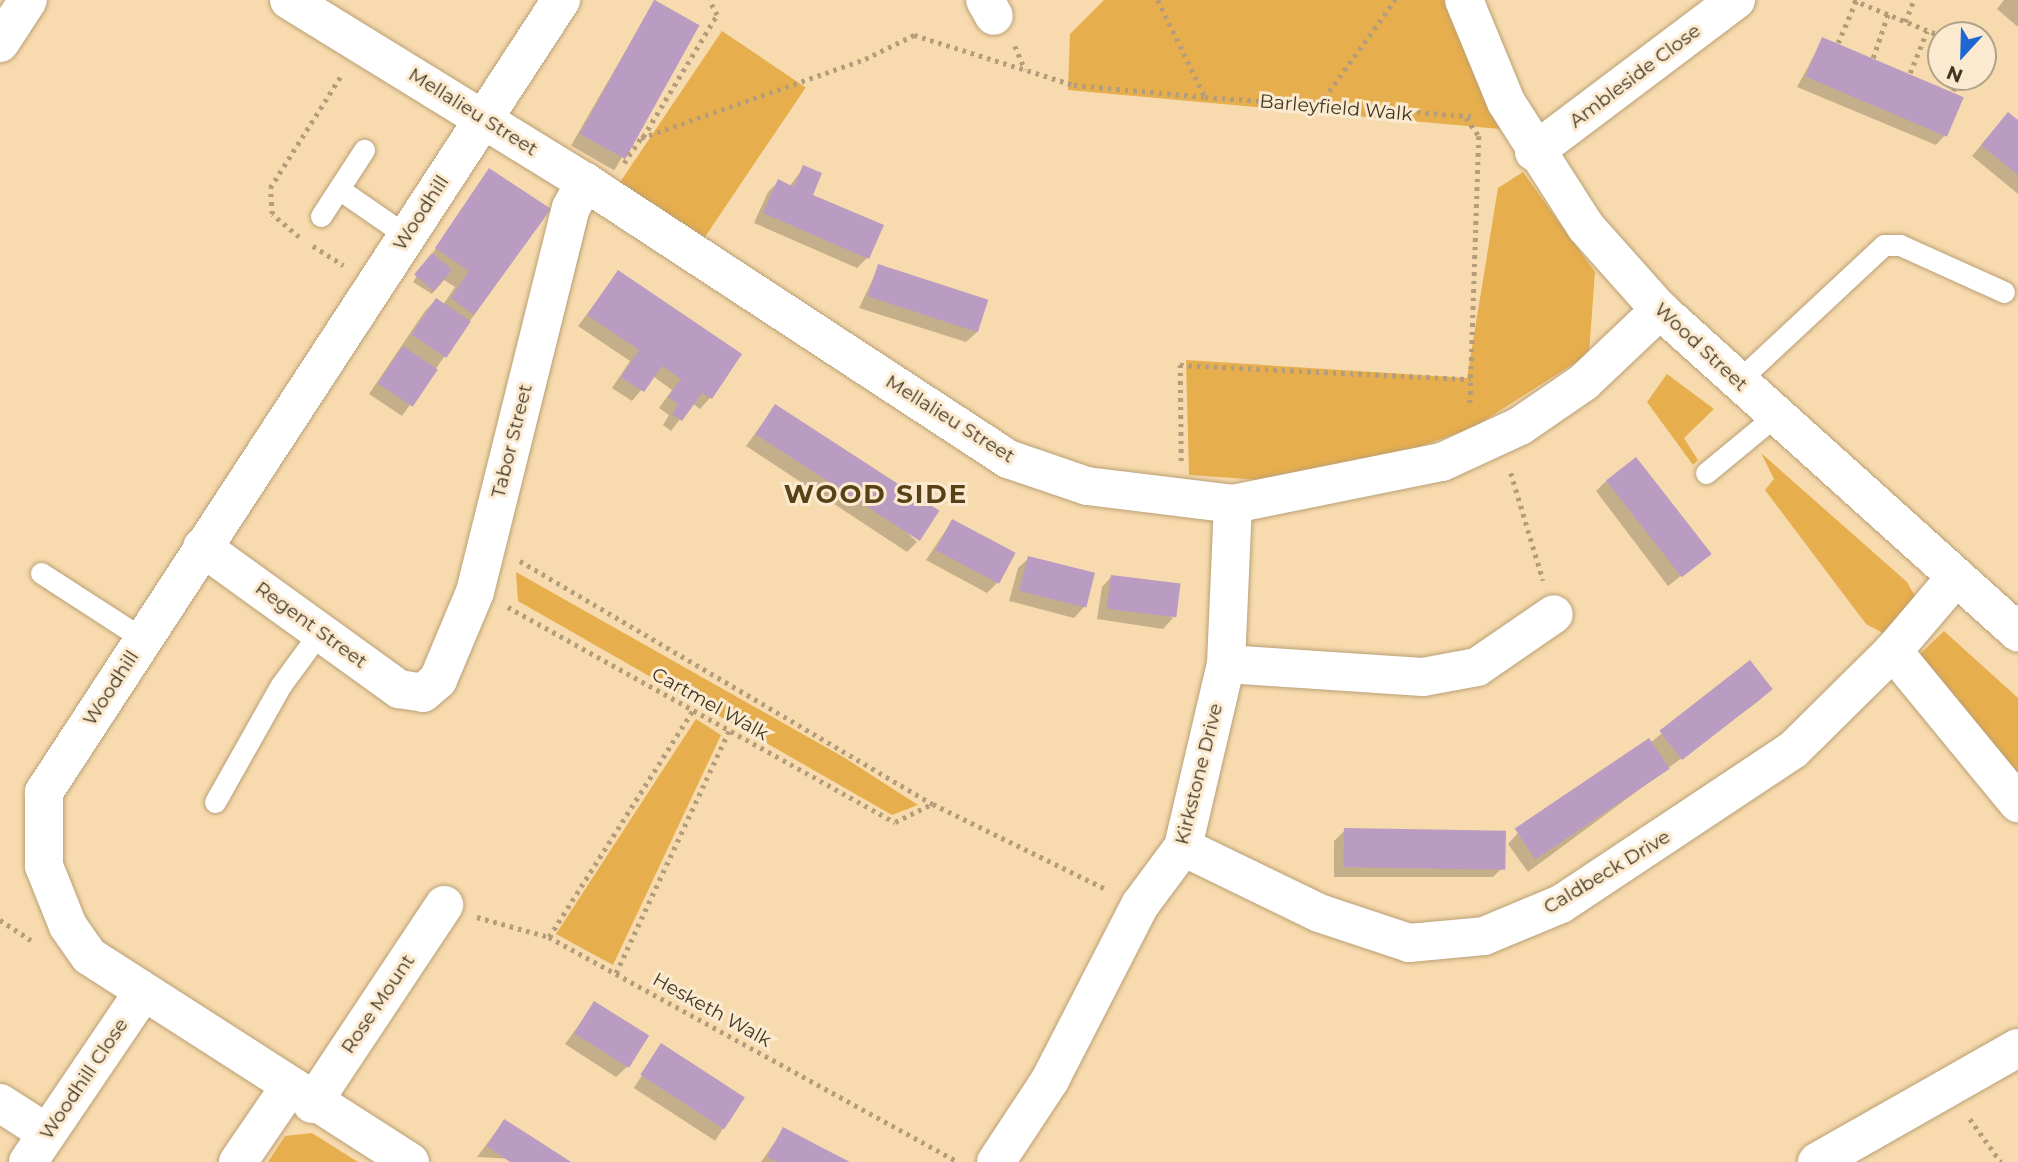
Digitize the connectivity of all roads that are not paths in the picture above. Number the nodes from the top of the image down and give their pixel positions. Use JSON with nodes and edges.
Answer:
{"nodes":[{"id":1,"x":28,"y":0,"type":"edge"},
{"id":2,"x":289,"y":0,"type":"edge"},
{"id":3,"x":561,"y":0,"type":"edge"},
{"id":4,"x":1464,"y":0,"type":"edge"},
{"id":5,"x":1737,"y":0,"type":"edge"},
{"id":6,"x":0,"y":43,"type":"edge"},
{"id":7,"x":484,"y":118,"type":"junction"},
{"id":8,"x":364,"y":150,"type":"dead end"},
{"id":9,"x":1534,"y":152,"type":"junction"},
{"id":10,"x":602,"y":176,"type":"junction"},
{"id":11,"x":339,"y":189,"type":"junction"},
{"id":12,"x":321,"y":216,"type":"dead end"},
{"id":13,"x":407,"y":236,"type":"junction"},
{"id":14,"x":2004,"y":292,"type":"dead end"},
{"id":15,"x":1660,"y":310,"type":"junction"},
{"id":16,"x":1737,"y":382,"type":"junction"},
{"id":17,"x":1775,"y":416,"type":"junction"},
{"id":18,"x":1706,"y":473,"type":"dead end"},
{"id":19,"x":1233,"y":505,"type":"junction"},
{"id":20,"x":202,"y":547,"type":"junction"},
{"id":21,"x":41,"y":573,"type":"dead end"},
{"id":22,"x":1956,"y":578,"type":"junction"},
{"id":23,"x":1554,"y":614,"type":"road end"},
{"id":24,"x":320,"y":632,"type":"junction"},
{"id":25,"x":2018,"y":632,"type":"edge"},
{"id":26,"x":143,"y":639,"type":"junction"},
{"id":27,"x":1893,"y":651,"type":"junction"},
{"id":28,"x":1226,"y":664,"type":"junction"},
{"id":29,"x":423,"y":693,"type":"joint"},
{"id":30,"x":215,"y":802,"type":"dead end"},
{"id":31,"x":2018,"y":803,"type":"edge"},
{"id":32,"x":1183,"y":848,"type":"junction"},
{"id":33,"x":444,"y":905,"type":"road end"},
{"id":34,"x":141,"y":995,"type":"junction"},
{"id":35,"x":2018,"y":1048,"type":"edge"},
{"id":36,"x":300,"y":1096,"type":"junction"},
{"id":37,"x":0,"y":1102,"type":"edge"},
{"id":38,"x":37,"y":1148,"type":"edge"},
{"id":39,"x":238,"y":1162,"type":"edge"},
{"id":40,"x":410,"y":1162,"type":"edge"},
{"id":41,"x":996,"y":1162,"type":"edge"},
{"id":42,"x":1817,"y":1162,"type":"edge"}],
"edges":[{"from":1,"to":6,"type":"street"},
{"from":2,"to":7,"type":"street","name":"Mellalieu Street"},
{"from":3,"to":7,"type":"street","name":"Woodhill"},
{"from":4,"to":9,"type":"street","name":"Wood Street"},
{"from":5,"to":9,"type":"street","name":"Ambleside Close"},
{"from":7,"to":10,"type":"street","name":"Mellalieu Street"},
{"from":7,"to":13,"type":"street","name":"Woodhill"},
{"from":8,"to":11,"type":"lane"},
{"from":9,"to":15,"type":"street","name":"Wood Street"},
{"from":10,"to":19,"type":"street","name":"Mellalieu Street"},
{"from":10,"to":29,"type":"street","name":"Tabor Street"},
{"from":11,"to":12,"type":"lane"},
{"from":11,"to":13,"type":"lane"},
{"from":13,"to":20,"type":"street","name":"Woodhill"},
{"from":14,"to":16,"type":"lane"},
{"from":15,"to":16,"type":"street","name":"Wood Street"},
{"from":15,"to":19,"type":"street","name":"Mellalieu Street"},
{"from":16,"to":17,"type":"street","name":"Wood Street"},
{"from":17,"to":18,"type":"lane"},
{"from":17,"to":22,"type":"street","name":"Wood Street"},
{"from":19,"to":28,"type":"street","name":"Kirkstone Drive"},
{"from":20,"to":24,"type":"street","name":"Regent Street"},
{"from":20,"to":26,"type":"street","name":"Woodhill"},
{"from":21,"to":26,"type":"lane"},
{"from":22,"to":25,"type":"street","name":"Wood Street"},
{"from":22,"to":27,"type":"street","name":"Caldbeck Drive"},
{"from":23,"to":28,"type":"street"},
{"from":24,"to":29,"type":"street","name":"Regent Street"},
{"from":24,"to":30,"type":"lane"},
{"from":26,"to":34,"type":"street","name":"Woodhill"},
{"from":27,"to":31,"type":"street"},
{"from":27,"to":32,"type":"street","name":"Caldbeck Drive"},
{"from":28,"to":32,"type":"street","name":"Kirkstone Drive"},
{"from":32,"to":41,"type":"street","name":"Kirkstone Drive"},
{"from":33,"to":36,"type":"street","name":"Rose Mount"},
{"from":34,"to":36,"type":"street","name":"Woodhill"},
{"from":34,"to":38,"type":"street","name":"Woodhill Close"},
{"from":35,"to":42,"type":"street"},
{"from":36,"to":39,"type":"street","name":"Rose Mount"},
{"from":36,"to":40,"type":"street","name":"Woodhill"},
{"from":37,"to":38,"type":"street"}]}
